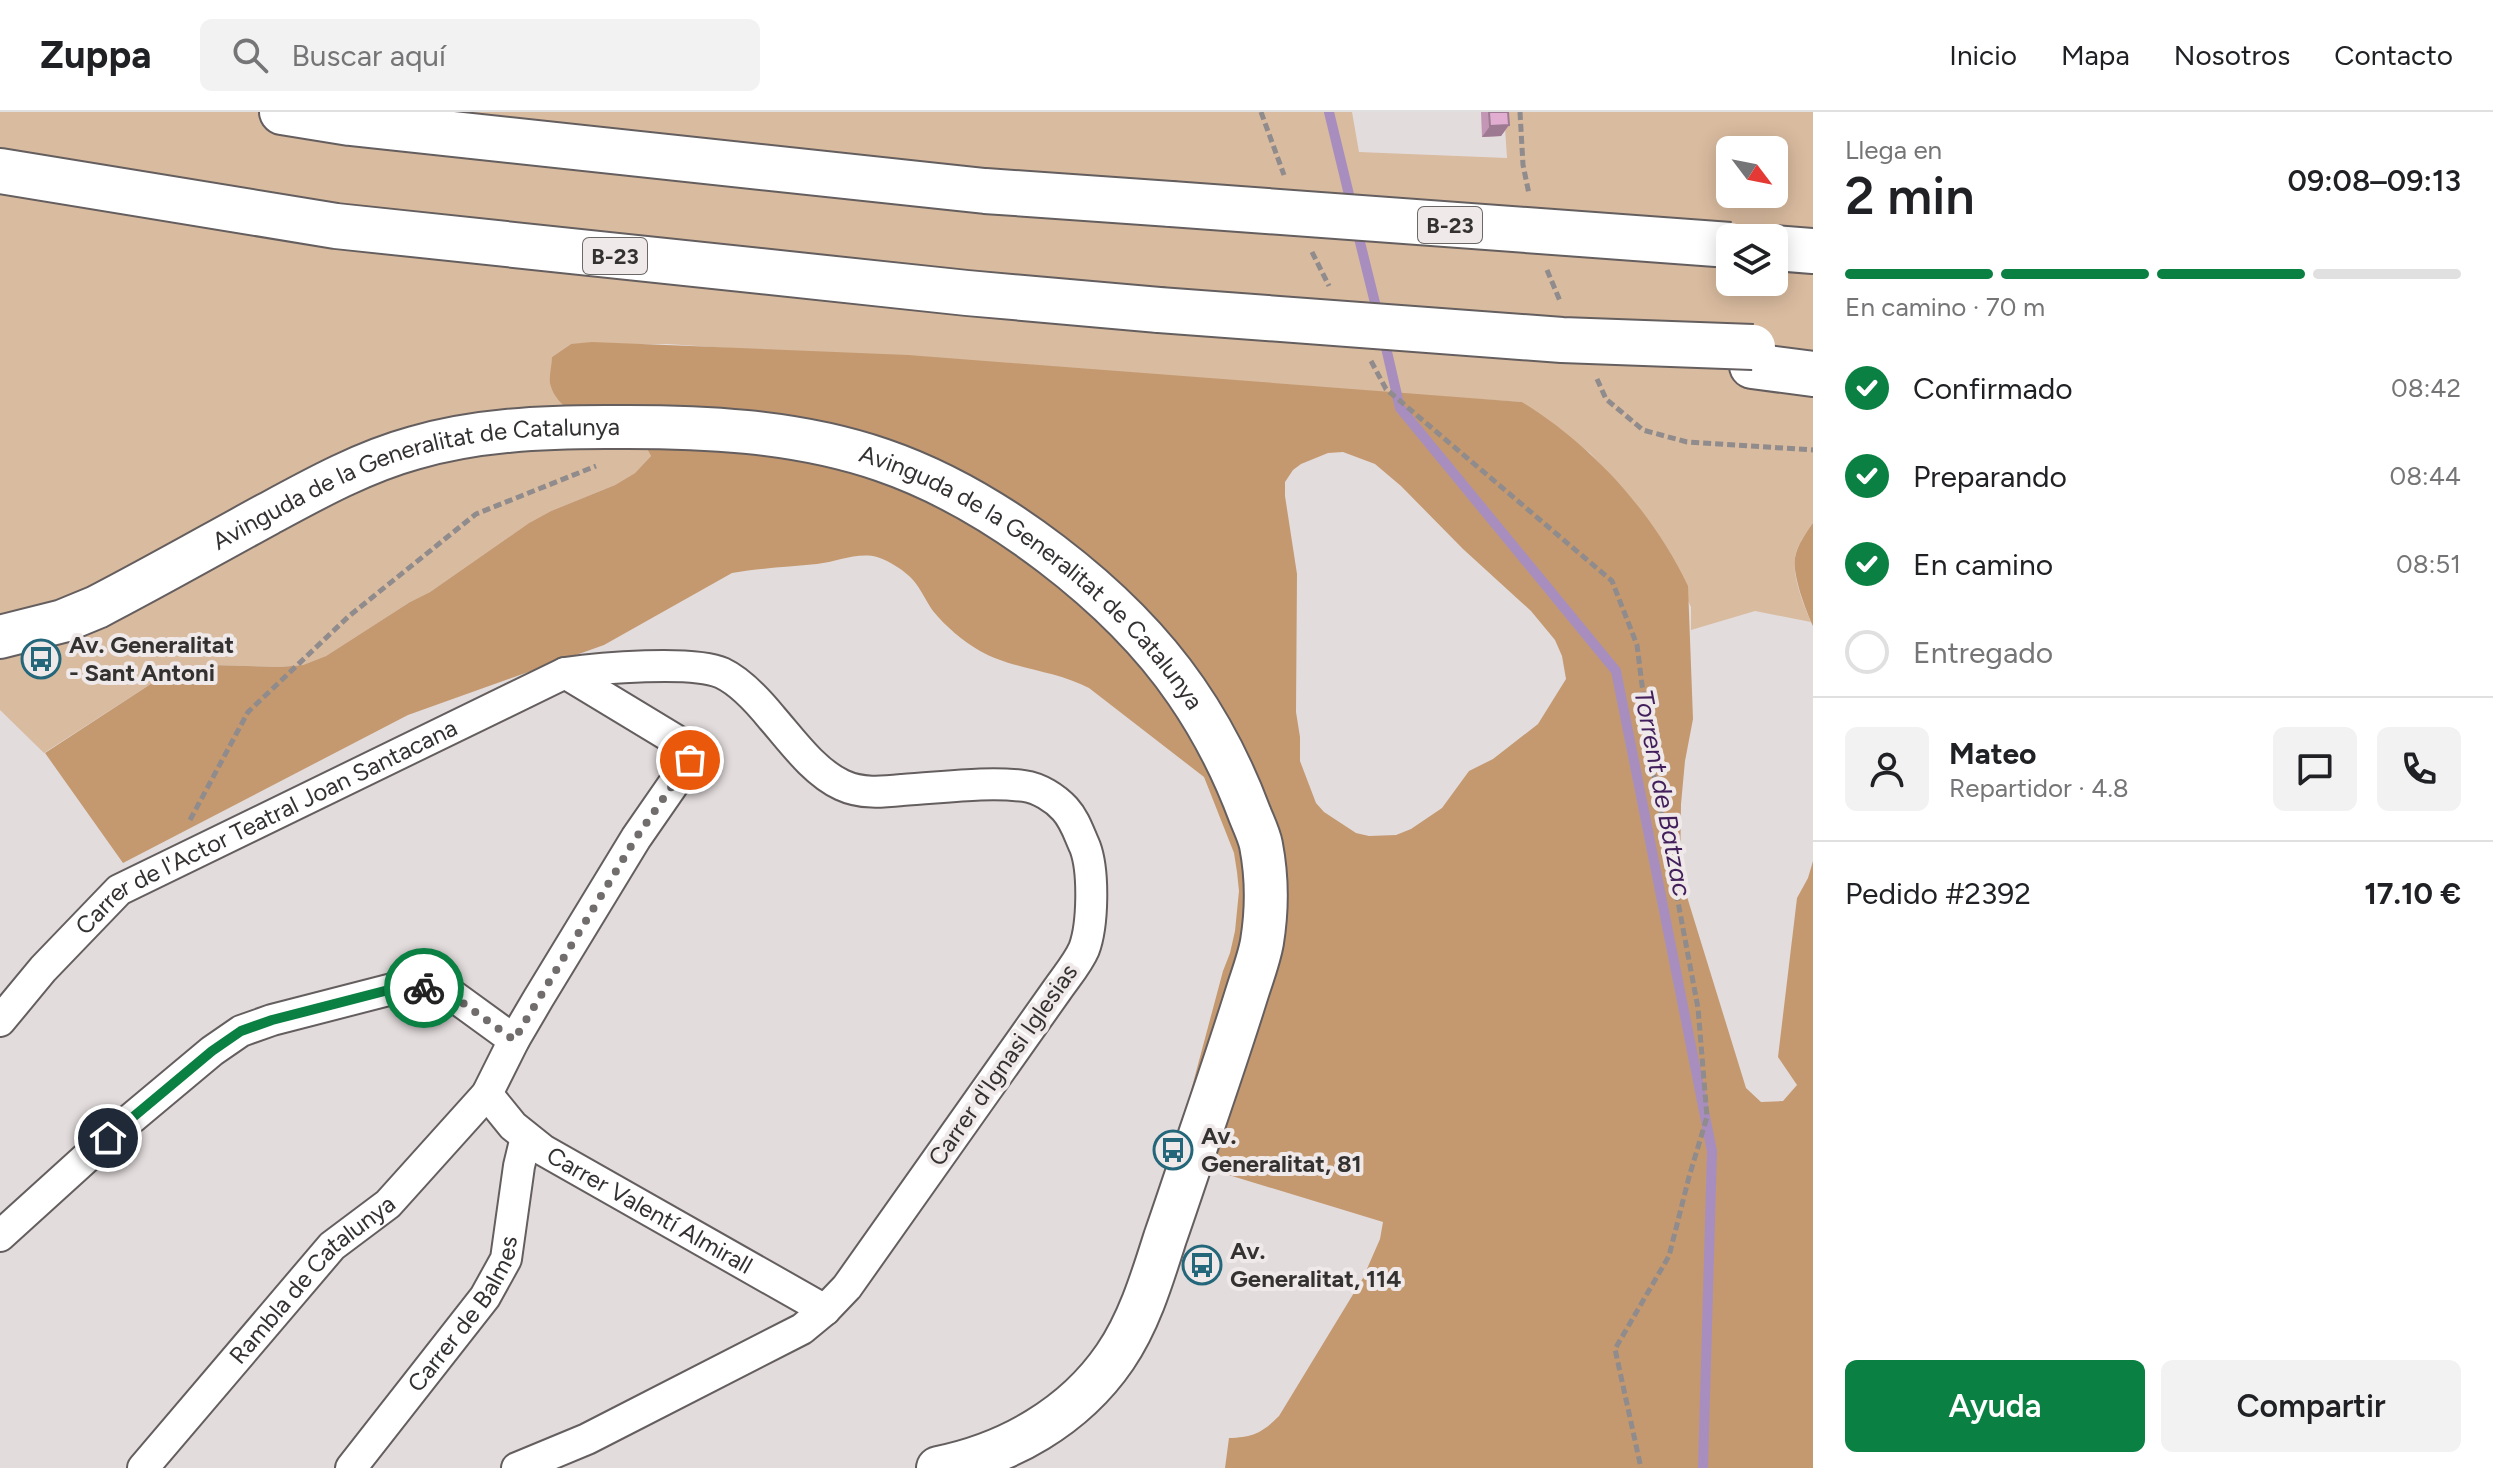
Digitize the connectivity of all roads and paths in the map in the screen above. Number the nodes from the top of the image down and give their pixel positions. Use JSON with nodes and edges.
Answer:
{"nodes":[{"id":1,"x":282,"y":112,"type":"edge"},
{"id":2,"x":1261,"y":112,"type":"edge"},
{"id":3,"x":1520,"y":112,"type":"edge"},
{"id":4,"x":0,"y":171,"type":"edge"},
{"id":5,"x":1288,"y":188,"type":"dead end"},
{"id":6,"x":1533,"y":208,"type":"dead end"},
{"id":7,"x":1309,"y":244,"type":"dead end"},
{"id":8,"x":1716,"y":244,"type":"edge"},
{"id":9,"x":1788,"y":249,"type":"edge"},
{"id":10,"x":1813,"y":251,"type":"edge"},
{"id":11,"x":1546,"y":265,"type":"dead end"},
{"id":12,"x":1336,"y":298,"type":"dead end"},
{"id":13,"x":1562,"y":323,"type":"junction"},
{"id":14,"x":1813,"y":349,"type":"edge"},
{"id":15,"x":1364,"y":350,"type":"dead end"},
{"id":16,"x":1752,"y":356,"type":"junction"},
{"id":17,"x":1594,"y":372,"type":"dead end"},
{"id":18,"x":1813,"y":374,"type":"edge"},
{"id":19,"x":1813,"y":450,"type":"edge"},
{"id":20,"x":601,"y":464,"type":"dead end"},
{"id":21,"x":0,"y":637,"type":"edge"},
{"id":22,"x":565,"y":673,"type":"junction"},
{"id":23,"x":163,"y":870,"type":"junction"},
{"id":24,"x":0,"y":1021,"type":"edge"},
{"id":25,"x":514,"y":1040,"type":"junction"},
{"id":26,"x":487,"y":1094,"type":"junction"},
{"id":27,"x":526,"y":1137,"type":"junction"},
{"id":28,"x":0,"y":1236,"type":"edge"},
{"id":29,"x":825,"y":1310,"type":"junction"},
{"id":30,"x":143,"y":1468,"type":"edge"},
{"id":31,"x":351,"y":1468,"type":"edge"},
{"id":32,"x":517,"y":1468,"type":"edge"},
{"id":33,"x":938,"y":1468,"type":"edge"},
{"id":34,"x":1641,"y":1468,"type":"edge"}],
"edges":[{"from":1,"to":8,"type":"highway","number":"B-23","bridge":true},
{"from":2,"to":5,"type":"path"},
{"from":3,"to":6,"type":"path"},
{"from":4,"to":13,"type":"highway","number":"B-23","bridge":true},
{"from":7,"to":12,"type":"path"},
{"from":9,"to":10,"type":"highway"},
{"from":11,"to":13,"type":"path"},
{"from":13,"to":16,"type":"highway","bridge":true},
{"from":14,"to":16,"type":"highway"},
{"from":15,"to":34,"type":"path"},
{"from":16,"to":18,"type":"highway"},
{"from":17,"to":19,"type":"path"},
{"from":20,"to":23,"type":"path"},
{"from":21,"to":33,"type":"street","name":"Avinguda de la Generalitat de Catalunya"},
{"from":22,"to":23,"type":"street","name":"Carrer de l'Actor Teatral Joan Santacana"},
{"from":22,"to":25,"type":"street"},
{"from":22,"to":29,"type":"street","name":"Carrer d'Ignasi Iglesias"},
{"from":23,"to":24,"type":"street","name":"Carrer de l'Actor Teatral Joan Santacana"},
{"from":25,"to":26,"type":"street"},
{"from":25,"to":28,"type":"street"},
{"from":26,"to":27,"type":"street","name":"Carrer Valentí Almirall"},
{"from":26,"to":30,"type":"street","name":"Rambla de Catalunya"},
{"from":27,"to":29,"type":"street","name":"Carrer Valentí Almirall"},
{"from":27,"to":31,"type":"street","name":"Carrer de Balmes"},
{"from":29,"to":32,"type":"street","name":"Carrer d'Ignasi Iglesias"}]}
